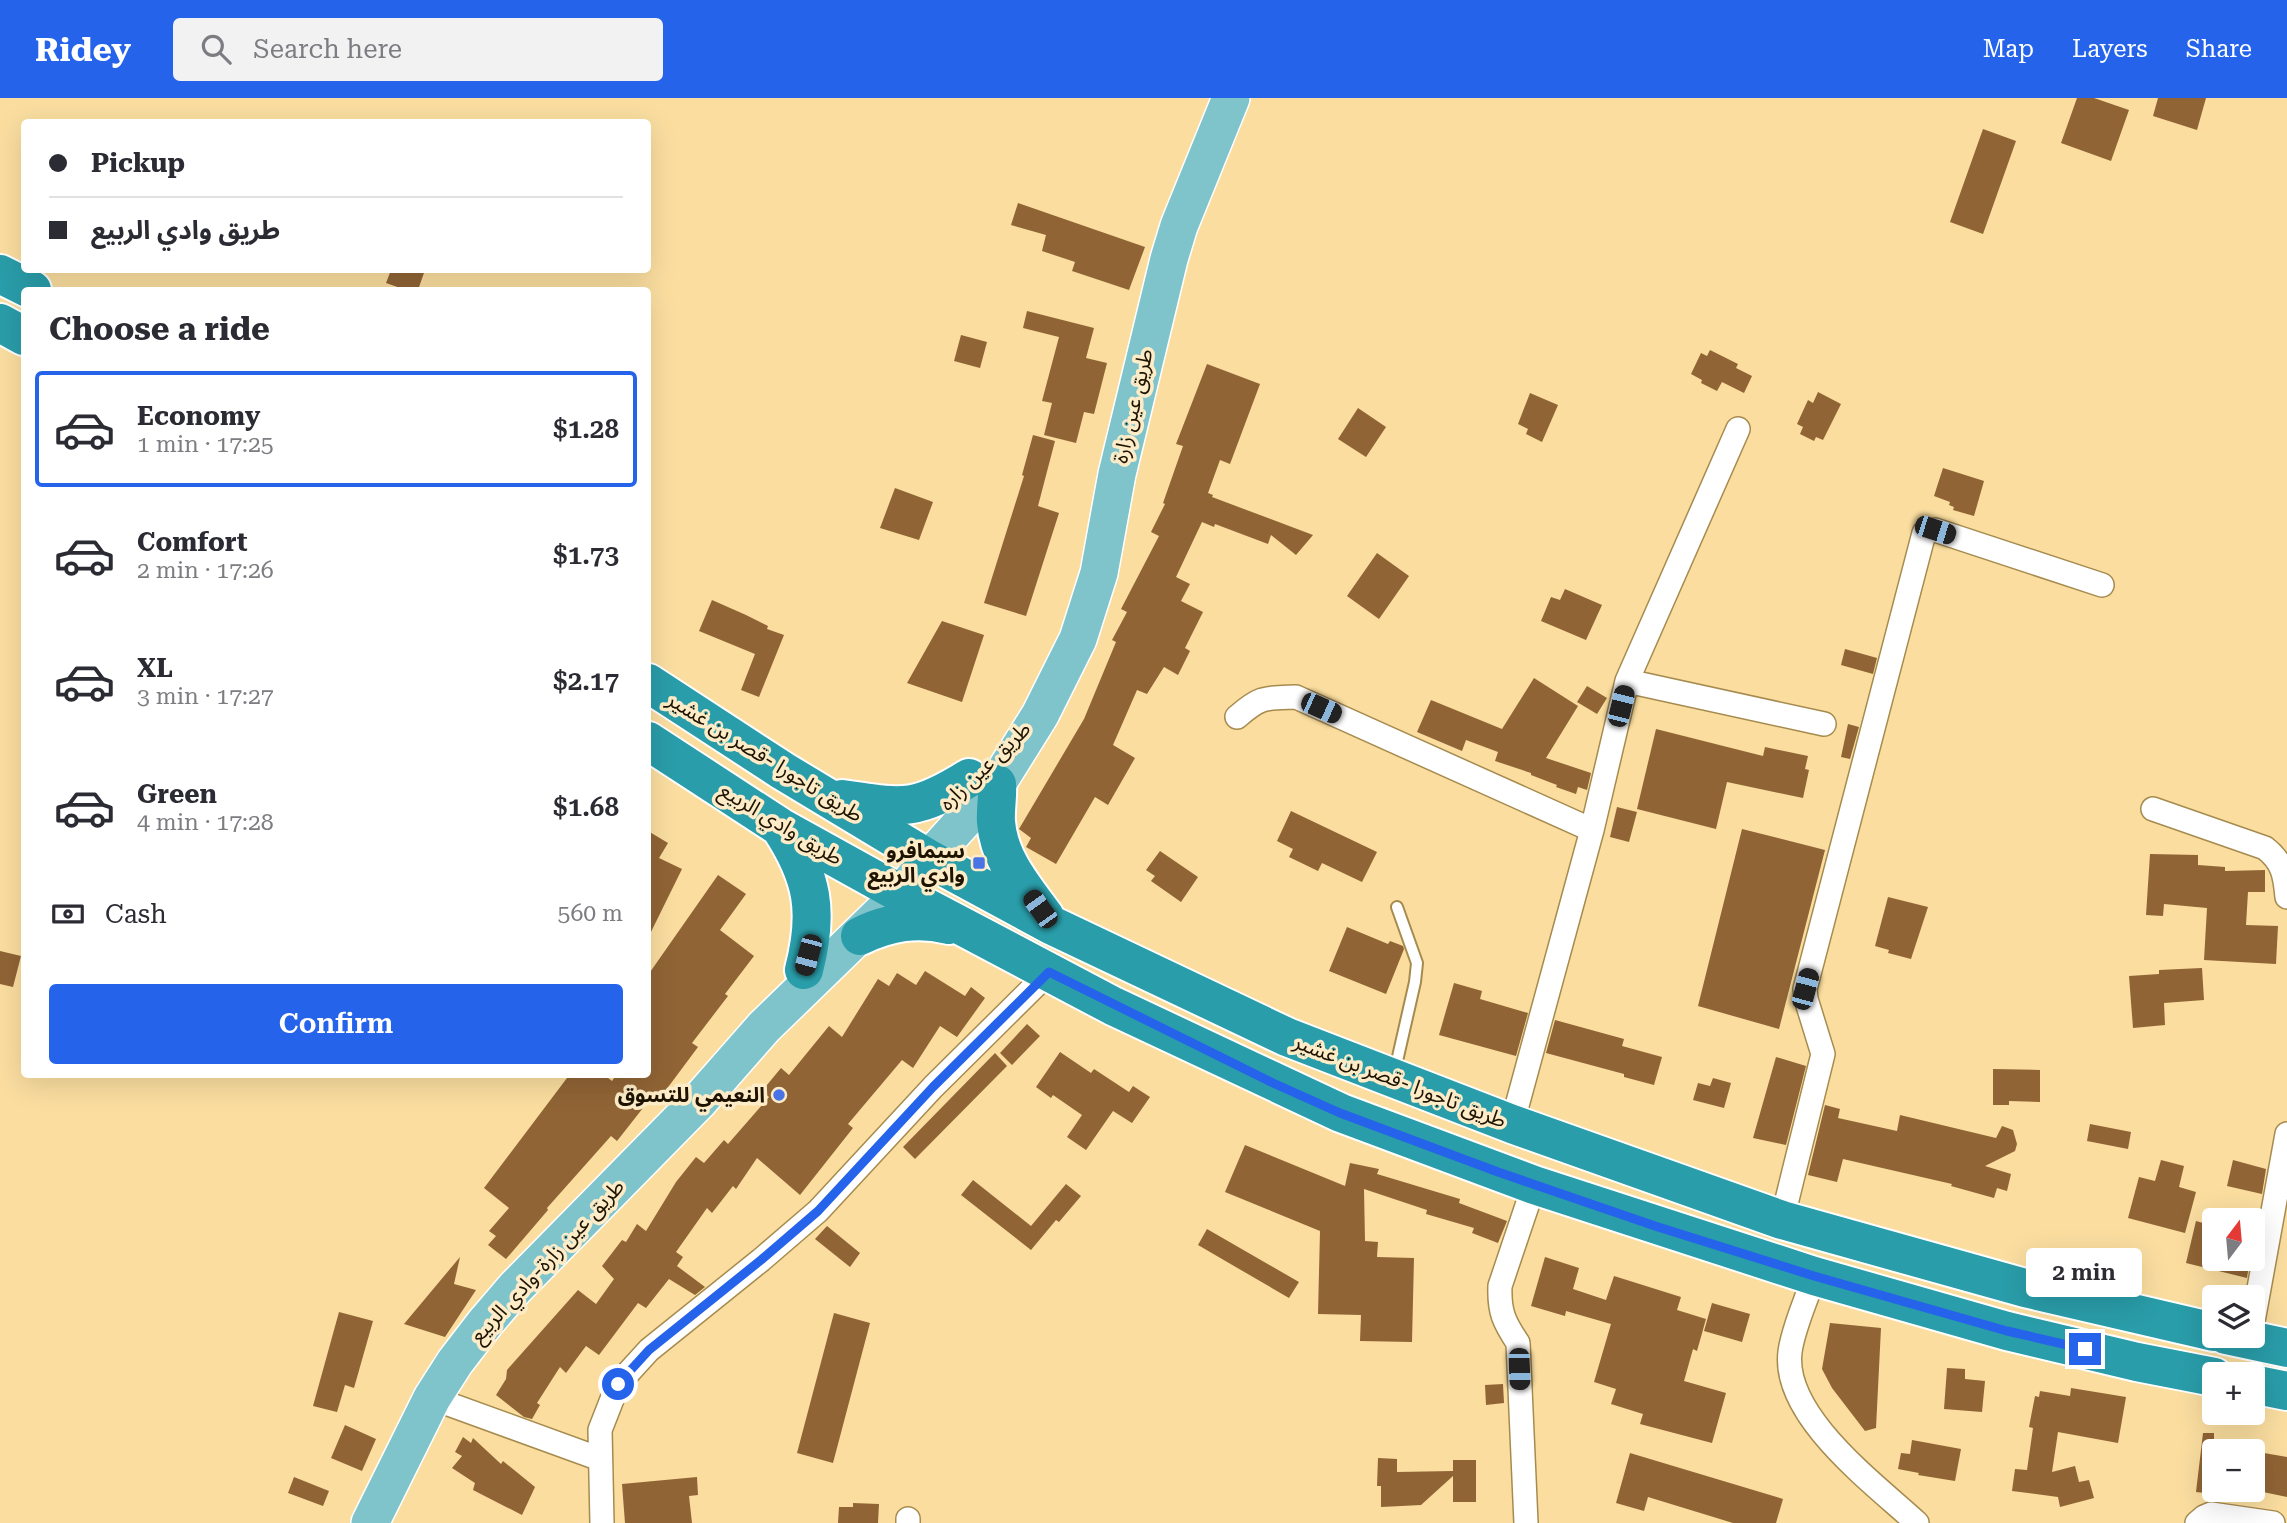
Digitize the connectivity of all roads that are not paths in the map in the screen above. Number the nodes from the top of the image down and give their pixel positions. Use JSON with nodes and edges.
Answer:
{"nodes":[{"id":1,"x":1231,"y":98,"type":"edge"},
{"id":2,"x":0,"y":274,"type":"edge"},
{"id":3,"x":26,"y":287,"type":"edge"},
{"id":4,"x":0,"y":323,"type":"edge"},
{"id":5,"x":21,"y":335,"type":"edge"},
{"id":6,"x":1738,"y":429,"type":"dead end"},
{"id":7,"x":2102,"y":585,"type":"dead end"},
{"id":8,"x":1628,"y":681,"type":"junction"},
{"id":9,"x":651,"y":685,"type":"edge"},
{"id":10,"x":1040,"y":715,"type":"joint"},
{"id":11,"x":1237,"y":717,"type":"dead end"},
{"id":12,"x":1824,"y":724,"type":"dead end"},
{"id":13,"x":651,"y":743,"type":"edge"},
{"id":14,"x":983,"y":781,"type":"junction"},
{"id":15,"x":826,"y":797,"type":"junction"},
{"id":16,"x":2153,"y":809,"type":"dead end"},
{"id":17,"x":780,"y":827,"type":"junction"},
{"id":18,"x":1592,"y":830,"type":"junction"},
{"id":19,"x":918,"y":853,"type":"junction"},
{"id":20,"x":890,"y":888,"type":"junction"},
{"id":21,"x":2287,"y":897,"type":"edge"},
{"id":22,"x":1397,"y":906,"type":"dead end"},
{"id":23,"x":1051,"y":925,"type":"junction"},
{"id":24,"x":971,"y":931,"type":"junction"},
{"id":25,"x":860,"y":936,"type":"junction"},
{"id":26,"x":804,"y":970,"type":"junction"},
{"id":27,"x":1049,"y":972,"type":"junction"},
{"id":28,"x":764,"y":1027,"type":"junction"},
{"id":29,"x":1393,"y":1080,"type":"junction"},
{"id":30,"x":1512,"y":1124,"type":"junction"},
{"id":31,"x":2287,"y":1134,"type":"edge"},
{"id":32,"x":1534,"y":1185,"type":"junction"},
{"id":33,"x":1782,"y":1220,"type":"junction"},
{"id":34,"x":1814,"y":1276,"type":"junction"},
{"id":35,"x":2250,"y":1285,"type":"edge"},
{"id":36,"x":2202,"y":1326,"type":"edge"},
{"id":37,"x":2265,"y":1342,"type":"edge"},
{"id":38,"x":2287,"y":1348,"type":"edge"},
{"id":39,"x":2202,"y":1375,"type":"edge"},
{"id":40,"x":2265,"y":1387,"type":"edge"},
{"id":41,"x":2287,"y":1391,"type":"edge"},
{"id":42,"x":432,"y":1398,"type":"junction"},
{"id":43,"x":600,"y":1459,"type":"junction"},
{"id":44,"x":370,"y":1523,"type":"edge"},
{"id":45,"x":602,"y":1523,"type":"edge"},
{"id":46,"x":1526,"y":1523,"type":"edge"},
{"id":47,"x":1917,"y":1523,"type":"edge"},
{"id":48,"x":2197,"y":1523,"type":"edge"},
{"id":49,"x":2273,"y":1523,"type":"edge"}],
"edges":[{"from":1,"to":10,"type":"main road","name":"طريق عين زارة"},
{"from":2,"to":3,"type":"highway"},
{"from":4,"to":5,"type":"highway"},
{"from":6,"to":8,"type":"street"},
{"from":7,"to":33,"type":"street"},
{"from":8,"to":12,"type":"street"},
{"from":8,"to":18,"type":"street"},
{"from":9,"to":15,"type":"highway","name":"طريق تاجورا -قصر بن غشير"},
{"from":10,"to":14,"type":"main road","name":"طريق عين زاره"},
{"from":11,"to":18,"type":"street"},
{"from":13,"to":17,"type":"highway","name":"طريق وادي الربيع"},
{"from":14,"to":15,"type":"highway"},
{"from":14,"to":19,"type":"main road","name":"طريق عين زاره"},
{"from":14,"to":23,"type":"highway"},
{"from":15,"to":19,"type":"highway","name":"طريق تاجورا -قصر بن غشير"},
{"from":16,"to":21,"type":"street"},
{"from":17,"to":20,"type":"highway","name":"طريق وادي الربيع"},
{"from":17,"to":26,"type":"highway"},
{"from":18,"to":30,"type":"street"},
{"from":19,"to":20,"type":"main road","name":"طريق عين زاره"},
{"from":19,"to":23,"type":"highway","name":"طريق تاجورا -قصر بن غشير"},
{"from":20,"to":24,"type":"highway","name":"طريق وادي الربيع"},
{"from":20,"to":25,"type":"main road","name":"طريق عين زاره"},
{"from":20,"to":26,"type":"main road"},
{"from":22,"to":29,"type":"lane"},
{"from":23,"to":29,"type":"highway","name":"طريق تاجورا -قصر بن غشير"},
{"from":24,"to":25,"type":"highway"},
{"from":24,"to":27,"type":"highway","name":"طريق وادي الربيع"},
{"from":25,"to":28,"type":"main road","name":"طريق عين زاره"},
{"from":26,"to":28,"type":"main road"},
{"from":27,"to":32,"type":"highway","name":"طريق وادي الربيع"},
{"from":27,"to":43,"type":"street"},
{"from":28,"to":42,"type":"main road","name":"طريق عين زارة-وادي الربيع"},
{"from":29,"to":30,"type":"highway","name":"طريق تاجورا -قصر بن غشير"},
{"from":30,"to":33,"type":"highway","name":"طريق تاجورا -قصر بن غشير"},
{"from":31,"to":35,"type":"street"},
{"from":32,"to":34,"type":"highway","name":"طريق وادي الربيع"},
{"from":32,"to":46,"type":"street"},
{"from":33,"to":36,"type":"highway","name":"طريق تاجورا -قصر بن غشير"},
{"from":34,"to":39,"type":"highway","name":"طريق وادي الربيع"},
{"from":34,"to":47,"type":"street"},
{"from":37,"to":38,"type":"highway","name":"طريق تاجورا -قصر بن غشير"},
{"from":40,"to":41,"type":"highway"},
{"from":42,"to":43,"type":"street"},
{"from":42,"to":44,"type":"main road","name":"طريق عين زارة-وادي الربيع"},
{"from":43,"to":45,"type":"street"},
{"from":48,"to":49,"type":"street"}]}
